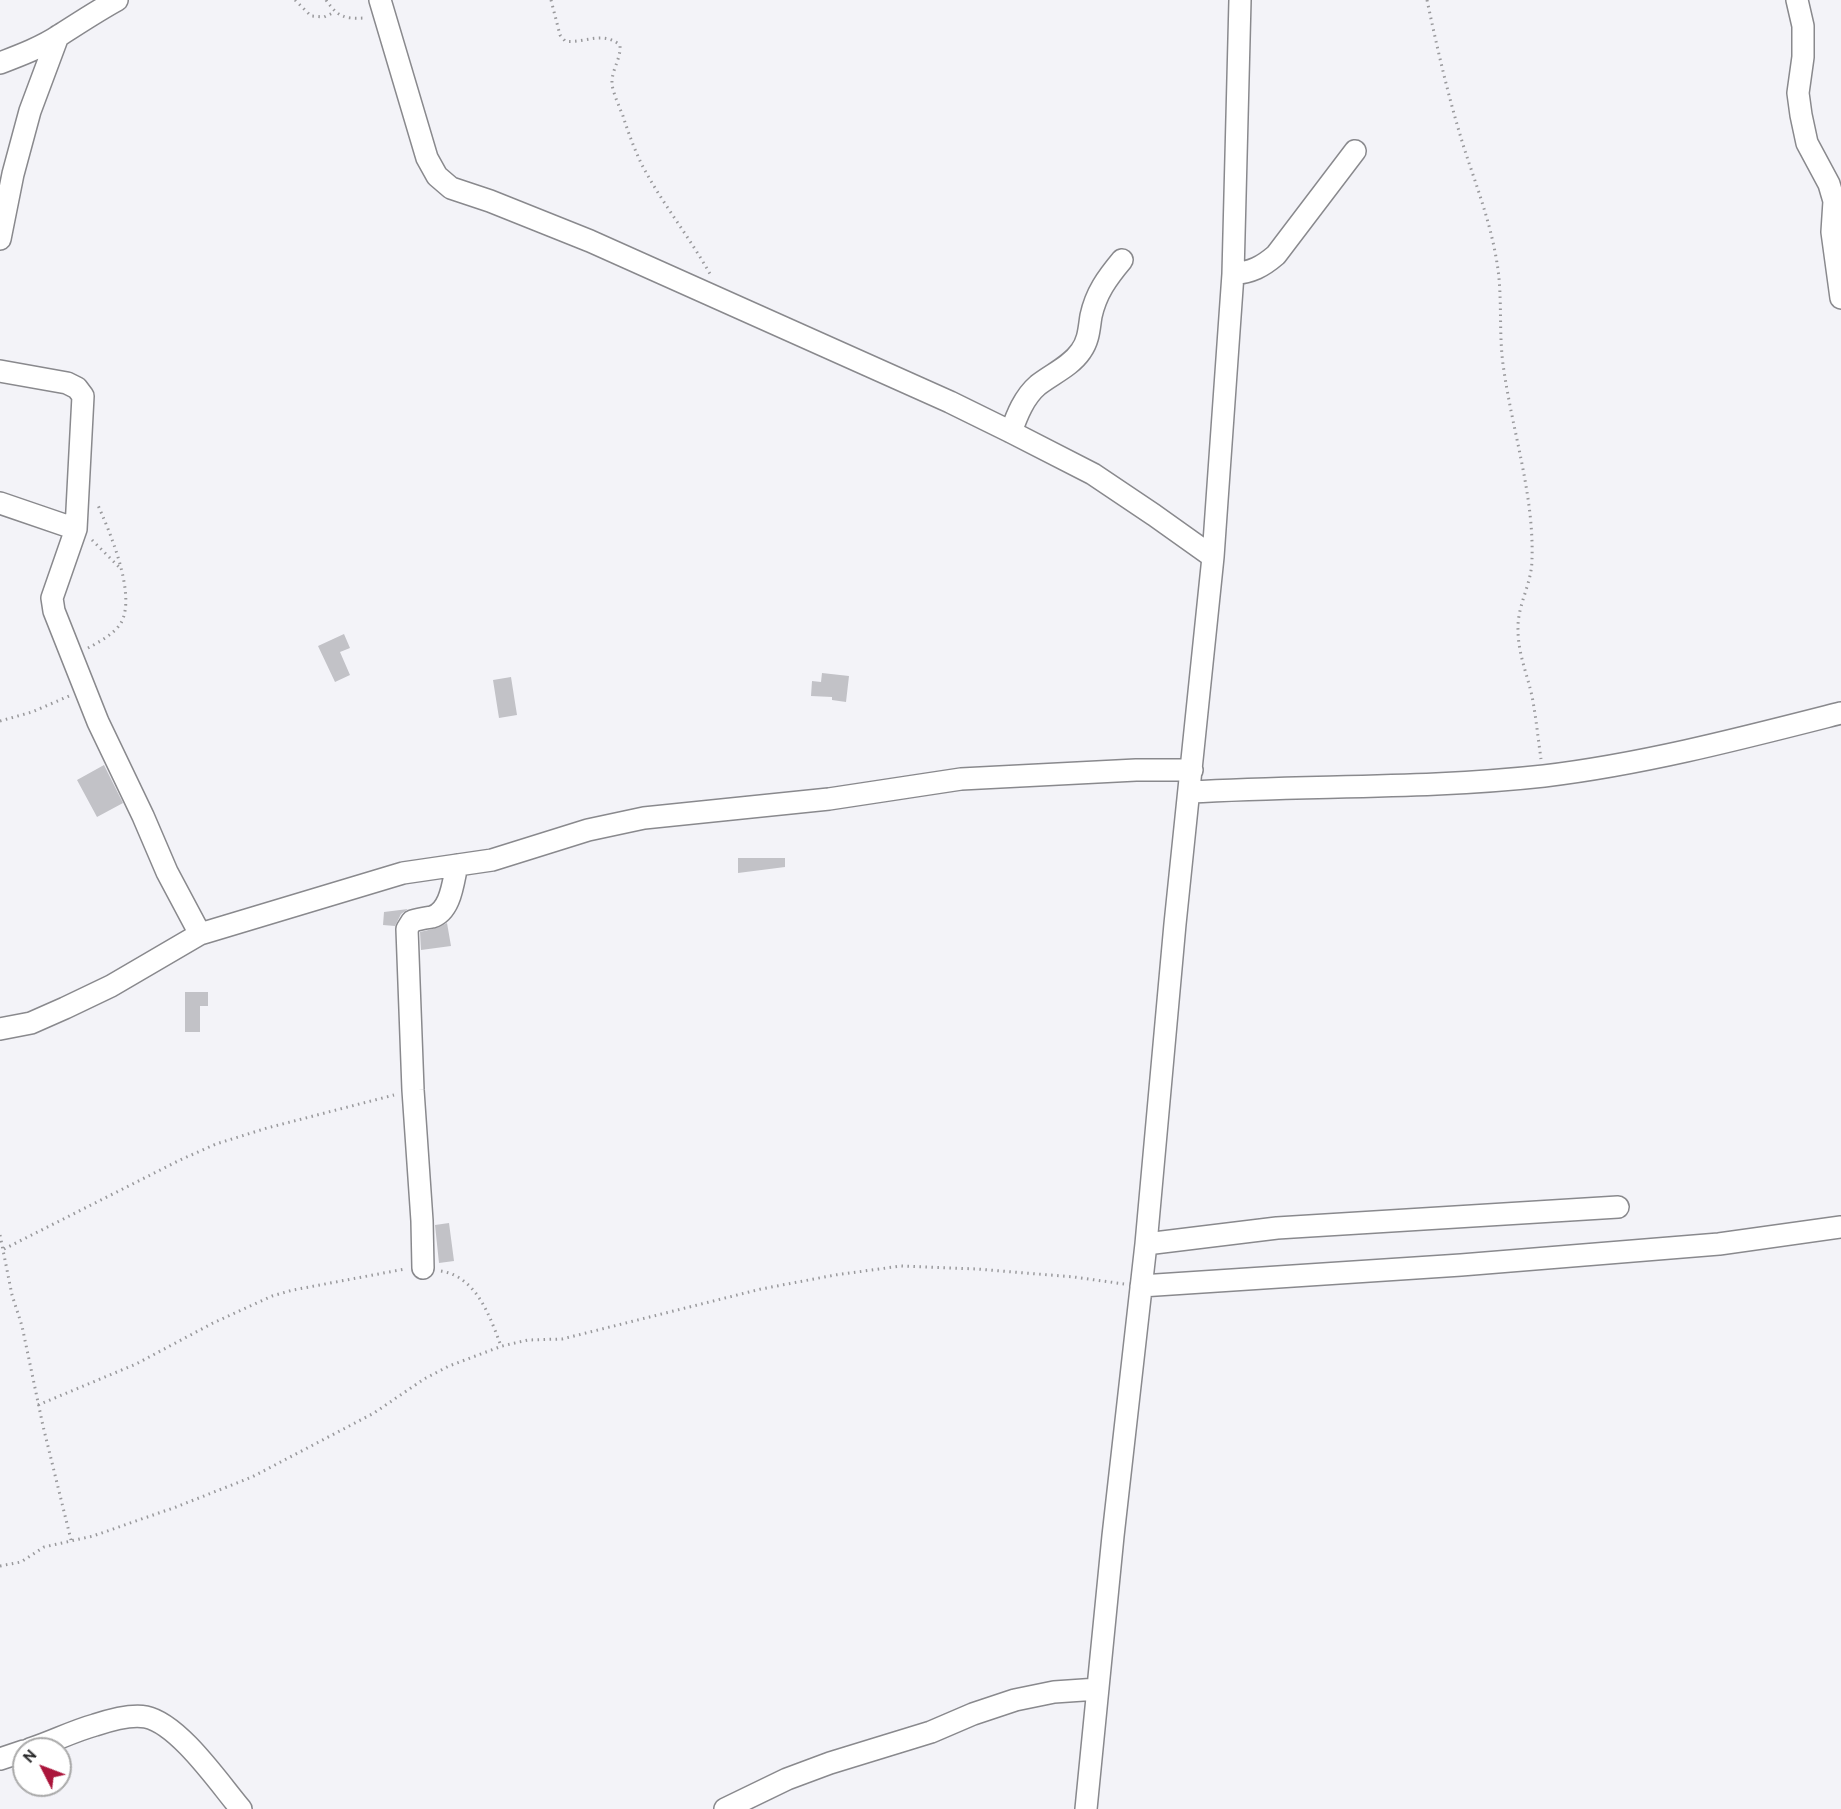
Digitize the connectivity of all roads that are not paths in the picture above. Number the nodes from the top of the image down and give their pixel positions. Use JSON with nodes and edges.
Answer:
{"nodes":[{"id":1,"x":117,"y":0,"type":"edge"},
{"id":2,"x":1240,"y":0,"type":"edge"},
{"id":3,"x":1797,"y":0,"type":"edge"},
{"id":4,"x":382,"y":7,"type":"edge"},
{"id":5,"x":58,"y":36,"type":"junction"},
{"id":6,"x":0,"y":63,"type":"edge"},
{"id":7,"x":1355,"y":150,"type":"dead end"},
{"id":8,"x":0,"y":239,"type":"edge"},
{"id":9,"x":1122,"y":260,"type":"dead end"},
{"id":10,"x":1233,"y":274,"type":"junction"},
{"id":11,"x":1841,"y":298,"type":"edge"},
{"id":12,"x":0,"y":371,"type":"edge"},
{"id":13,"x":1011,"y":432,"type":"junction"},
{"id":14,"x":0,"y":503,"type":"edge"},
{"id":15,"x":76,"y":529,"type":"junction"},
{"id":16,"x":1213,"y":557,"type":"junction"},
{"id":17,"x":1841,"y":713,"type":"edge"},
{"id":18,"x":1192,"y":770,"type":"junction"},
{"id":19,"x":1190,"y":792,"type":"junction"},
{"id":20,"x":458,"y":865,"type":"junction"},
{"id":21,"x":200,"y":934,"type":"junction"},
{"id":22,"x":0,"y":1029,"type":"edge"},
{"id":23,"x":1618,"y":1207,"type":"dead end"},
{"id":24,"x":1841,"y":1227,"type":"edge"},
{"id":25,"x":1146,"y":1244,"type":"junction"},
{"id":26,"x":423,"y":1268,"type":"road end"},
{"id":27,"x":1141,"y":1286,"type":"junction"},
{"id":28,"x":1098,"y":1689,"type":"junction"},
{"id":29,"x":62,"y":1737,"type":"edge"},
{"id":30,"x":241,"y":1809,"type":"edge"},
{"id":31,"x":724,"y":1809,"type":"edge"},
{"id":32,"x":1086,"y":1809,"type":"edge"}],
"edges":[{"from":1,"to":5,"type":"street"},
{"from":2,"to":10,"type":"street"},
{"from":3,"to":11,"type":"street"},
{"from":4,"to":13,"type":"street"},
{"from":5,"to":6,"type":"street"},
{"from":5,"to":8,"type":"street"},
{"from":7,"to":10,"type":"street"},
{"from":9,"to":13,"type":"street"},
{"from":10,"to":16,"type":"street"},
{"from":12,"to":15,"type":"street"},
{"from":13,"to":16,"type":"street"},
{"from":14,"to":15,"type":"street"},
{"from":15,"to":21,"type":"street"},
{"from":16,"to":18,"type":"street"},
{"from":17,"to":19,"type":"street"},
{"from":18,"to":19,"type":"street"},
{"from":18,"to":20,"type":"street"},
{"from":19,"to":25,"type":"street"},
{"from":20,"to":21,"type":"street"},
{"from":20,"to":26,"type":"street"},
{"from":21,"to":22,"type":"street"},
{"from":23,"to":25,"type":"street"},
{"from":24,"to":27,"type":"street"},
{"from":25,"to":27,"type":"street"},
{"from":27,"to":28,"type":"street"},
{"from":28,"to":31,"type":"street"},
{"from":28,"to":32,"type":"street"},
{"from":29,"to":30,"type":"street"}]}
